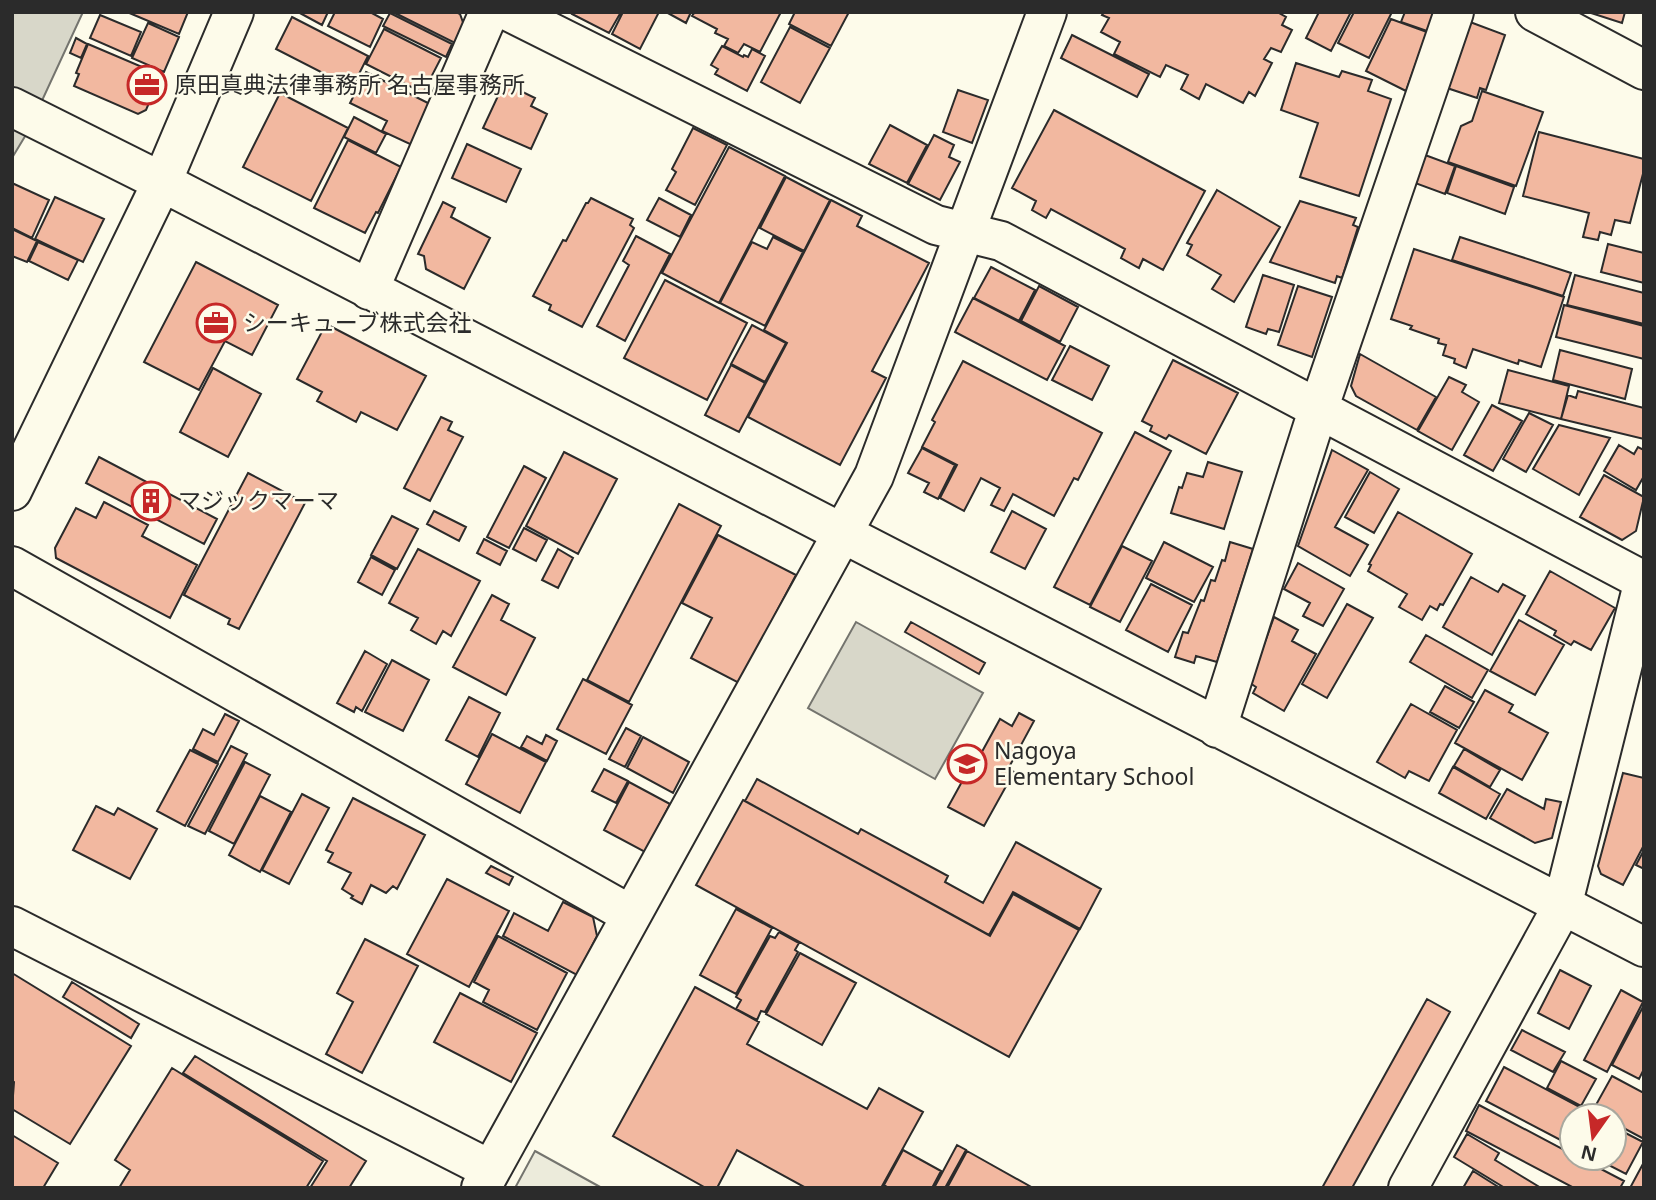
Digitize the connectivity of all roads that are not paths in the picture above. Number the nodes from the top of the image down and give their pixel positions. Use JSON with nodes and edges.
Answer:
{"nodes":[{"id":1,"x":234,"y":12,"type":"edge"},
{"id":2,"x":489,"y":12,"type":"edge"},
{"id":3,"x":510,"y":12,"type":"edge"},
{"id":4,"x":1047,"y":12,"type":"edge"},
{"id":5,"x":1454,"y":12,"type":"edge"},
{"id":6,"x":1535,"y":12,"type":"edge"},
{"id":7,"x":1644,"y":70,"type":"edge"},
{"id":8,"x":12,"y":107,"type":"edge"},
{"id":9,"x":162,"y":182,"type":"junction"},
{"id":10,"x":966,"y":231,"type":"junction"},
{"id":11,"x":369,"y":290,"type":"junction"},
{"id":12,"x":1318,"y":410,"type":"junction"},
{"id":13,"x":12,"y":491,"type":"edge"},
{"id":14,"x":841,"y":533,"type":"junction"},
{"id":15,"x":12,"y":566,"type":"edge"},
{"id":16,"x":1644,"y":581,"type":"edge"},
{"id":17,"x":1217,"y":728,"type":"junction"},
{"id":18,"x":1562,"y":907,"type":"junction"},
{"id":19,"x":631,"y":915,"type":"junction"},
{"id":20,"x":12,"y":926,"type":"edge"},
{"id":21,"x":1644,"y":947,"type":"edge"},
{"id":22,"x":486,"y":1179,"type":"edge"},
{"id":23,"x":1408,"y":1188,"type":"edge"}],
"edges":[{"from":1,"to":9,"type":"street"},
{"from":2,"to":11,"type":"street"},
{"from":3,"to":10,"type":"street"},
{"from":4,"to":10,"type":"street"},
{"from":5,"to":12,"type":"street"},
{"from":6,"to":7,"type":"street"},
{"from":8,"to":9,"type":"street"},
{"from":9,"to":11,"type":"street"},
{"from":9,"to":13,"type":"street"},
{"from":10,"to":12,"type":"street"},
{"from":10,"to":14,"type":"street"},
{"from":11,"to":14,"type":"street"},
{"from":12,"to":16,"type":"street"},
{"from":12,"to":17,"type":"street"},
{"from":14,"to":17,"type":"street"},
{"from":14,"to":19,"type":"street"},
{"from":15,"to":19,"type":"street"},
{"from":16,"to":18,"type":"street"},
{"from":17,"to":18,"type":"street"},
{"from":18,"to":21,"type":"street"},
{"from":18,"to":23,"type":"street"},
{"from":19,"to":22,"type":"street"},
{"from":20,"to":22,"type":"street"}]}
